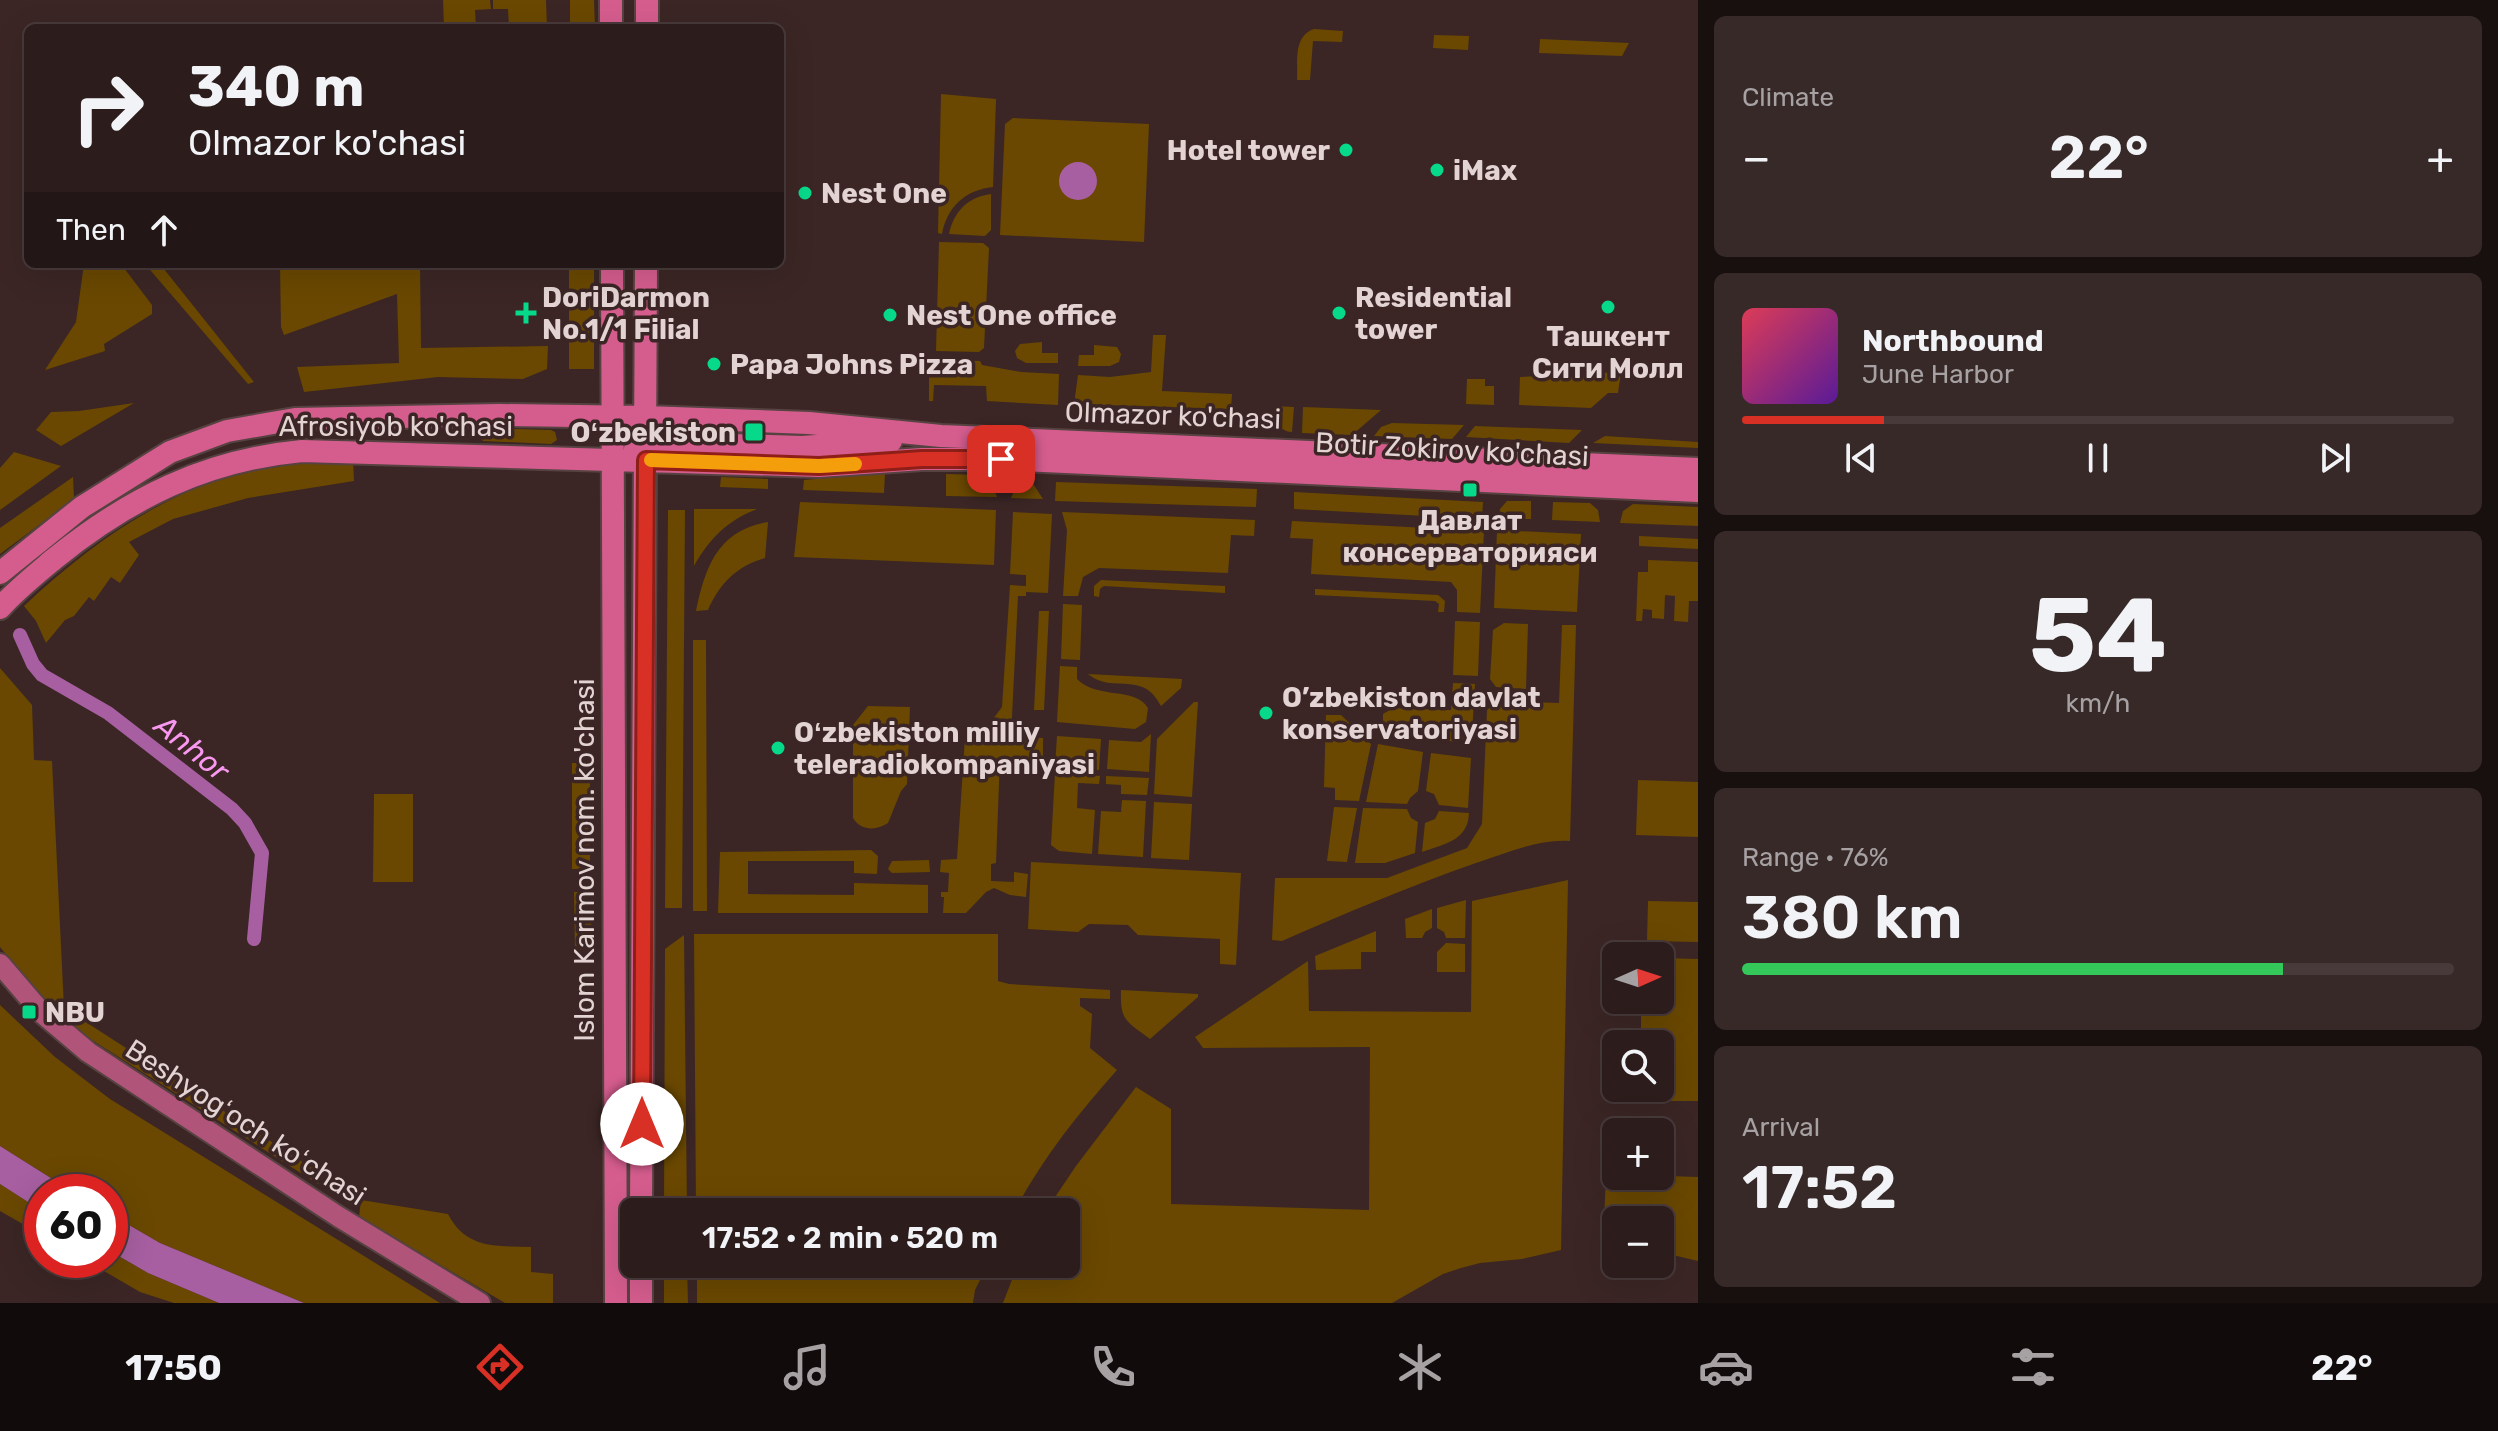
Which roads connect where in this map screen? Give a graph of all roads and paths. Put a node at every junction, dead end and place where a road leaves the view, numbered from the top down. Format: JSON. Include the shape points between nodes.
{"nodes":[{"id":1,"x":611,"y":0,"type":"edge"},
{"id":2,"x":647,"y":0,"type":"edge"},
{"id":3,"x":611,"y":24,"type":"edge"},
{"id":4,"x":647,"y":24,"type":"edge"},
{"id":5,"x":612,"y":268,"type":"edge"},
{"id":6,"x":646,"y":268,"type":"edge"},
{"id":7,"x":612,"y":416,"type":"junction"},
{"id":8,"x":646,"y":417,"type":"junction"},
{"id":9,"x":941,"y":436,"type":"junction"},
{"id":10,"x":646,"y":452,"type":"junction"},
{"id":11,"x":612,"y":459,"type":"junction"},
{"id":12,"x":1698,"y":469,"type":"edge"},
{"id":13,"x":1698,"y":491,"type":"edge"},
{"id":14,"x":0,"y":573,"type":"edge"},
{"id":15,"x":0,"y":608,"type":"edge"},
{"id":16,"x":614,"y":810,"type":"junction"},
{"id":17,"x":644,"y":811,"type":"junction"},
{"id":18,"x":0,"y":964,"type":"edge"},
{"id":19,"x":0,"y":981,"type":"edge"},
{"id":20,"x":615,"y":1065,"type":"junction"},
{"id":21,"x":642,"y":1065,"type":"junction"},
{"id":22,"x":641,"y":1198,"type":"edge"},
{"id":23,"x":641,"y":1278,"type":"edge"},
{"id":24,"x":467,"y":1303,"type":"edge"},
{"id":25,"x":480,"y":1303,"type":"edge"},
{"id":26,"x":616,"y":1303,"type":"edge"},
{"id":27,"x":641,"y":1303,"type":"edge"}],
"edges":[{"from":1,"to":3,"type":"main road"},
{"from":2,"to":4,"type":"main road"},
{"from":5,"to":7,"type":"main road","name":"Islom Karimov nom. ko'chasi"},
{"from":6,"to":8,"type":"main road"},
{"from":7,"to":8,"type":"main road","name":"Afrosiyob ko'chasi"},
{"from":7,"to":11,"type":"main road","name":"Islom Karimov nom. ko'chasi"},
{"from":7,"to":14,"type":"main road","name":"Afrosiyob ko'chasi","via":[[295,419],[227,431],[140,469],[65,519]]},
{"from":8,"to":9,"type":"main road","name":"Olmazor ko'chasi","via":[[809,423]]},
{"from":8,"to":10,"type":"main road","name":"Islom Karimov nom. ko'chasi"},
{"from":9,"to":10,"type":"main road","via":[[822,447],[664,443]]},
{"from":9,"to":12,"type":"main road","name":"Olmazor ko'chasi"},
{"from":10,"to":11,"type":"main road","name":"Afrosiyob ko'chasi"},
{"from":10,"to":13,"type":"main road","name":"Botir Zokirov ko'chasi","via":[[819,466],[1001,459]]},
{"from":10,"to":17,"type":"main road","name":"Islom Karimov nom. ko'chasi"},
{"from":11,"to":15,"type":"main road","name":"Afrosiyob ko'chasi","via":[[302,451],[238,461],[178,480],[129,507],[75,542]]},
{"from":11,"to":16,"type":"main road","name":"Islom Karimov nom. ko'chasi"},
{"from":16,"to":17,"type":"main road"},
{"from":16,"to":20,"type":"main road","name":"Islom Karimov nom. ko'chasi"},
{"from":17,"to":21,"type":"main road","name":"Islom Karimov nom. ko'chasi"},
{"from":18,"to":25,"type":"street","name":"Beshyogʻoch koʻchasi","via":[[42,1013],[88,1052]]},
{"from":19,"to":24,"type":"street","name":"Beshyogʻoch koʻchasi","via":[[52,1035],[83,1058]]},
{"from":20,"to":21,"type":"main road"},
{"from":20,"to":26,"type":"main road","name":"Islom Karimov nom. ko'chasi"},
{"from":21,"to":22,"type":"main road","name":"Islom Karimov nom. ko'chasi"},
{"from":23,"to":27,"type":"main road"}]}
